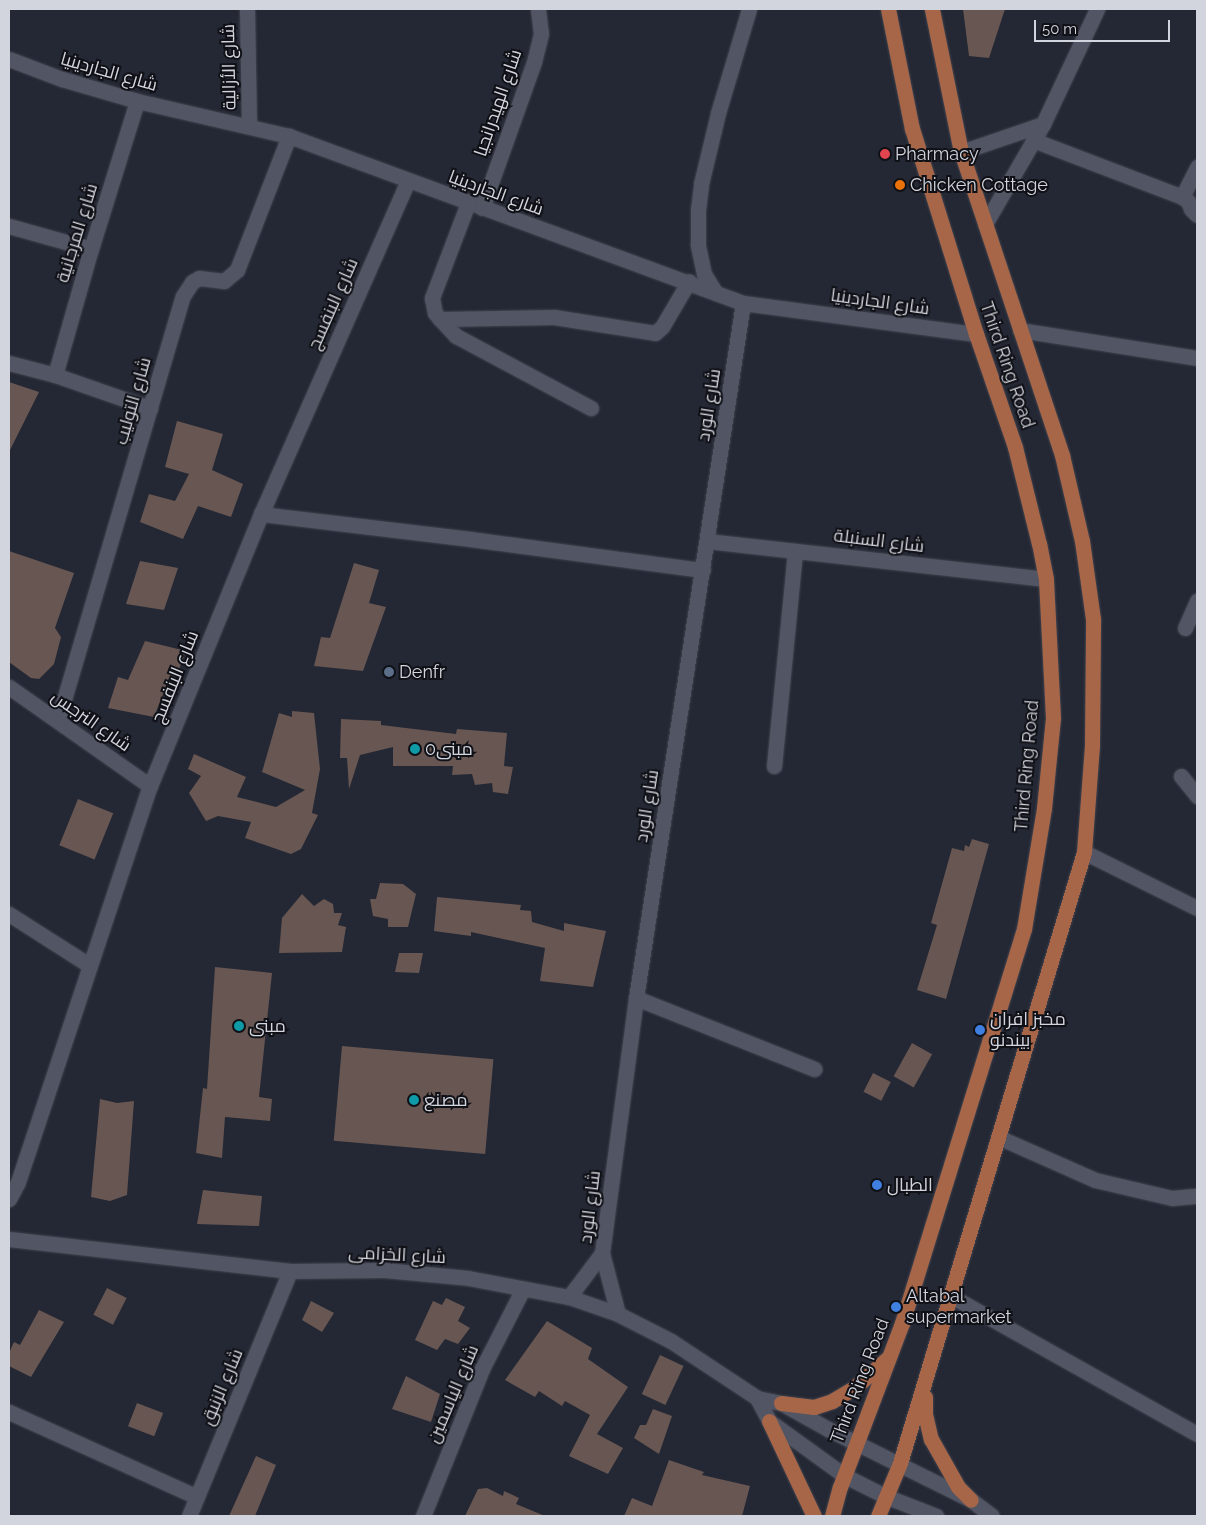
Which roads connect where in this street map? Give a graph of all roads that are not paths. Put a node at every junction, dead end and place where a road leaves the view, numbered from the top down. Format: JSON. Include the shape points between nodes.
{"nodes":[{"id":1,"x":247,"y":9,"type":"edge"},
{"id":2,"x":538,"y":9,"type":"edge"},
{"id":3,"x":878,"y":9,"type":"edge"},
{"id":4,"x":932,"y":9,"type":"edge"},
{"id":5,"x":1097,"y":9,"type":"edge"},
{"id":6,"x":751,"y":12,"type":"edge"},
{"id":7,"x":889,"y":16,"type":"edge"},
{"id":8,"x":9,"y":59,"type":"edge"},
{"id":9,"x":137,"y":101,"type":"junction"},
{"id":10,"x":1043,"y":124,"type":"junction"},
{"id":11,"x":249,"y":125,"type":"junction"},
{"id":12,"x":289,"y":136,"type":"junction"},
{"id":13,"x":1034,"y":140,"type":"junction"},
{"id":14,"x":961,"y":152,"type":"junction"},
{"id":15,"x":1197,"y":167,"type":"edge"},
{"id":16,"x":408,"y":181,"type":"junction"},
{"id":17,"x":1182,"y":197,"type":"junction"},
{"id":18,"x":475,"y":205,"type":"junction"},
{"id":19,"x":1197,"y":215,"type":"edge"},
{"id":20,"x":985,"y":224,"type":"junction"},
{"id":21,"x":9,"y":226,"type":"edge"},
{"id":22,"x":91,"y":249,"type":"junction"},
{"id":23,"x":689,"y":281,"type":"junction"},
{"id":24,"x":714,"y":290,"type":"junction"},
{"id":25,"x":743,"y":303,"type":"junction"},
{"id":26,"x":440,"y":319,"type":"junction"},
{"id":27,"x":1020,"y":330,"type":"junction"},
{"id":28,"x":976,"y":334,"type":"junction"},
{"id":29,"x":1197,"y":358,"type":"edge"},
{"id":30,"x":9,"y":363,"type":"edge"},
{"id":31,"x":55,"y":376,"type":"junction"},
{"id":32,"x":150,"y":408,"type":"junction"},
{"id":33,"x":591,"y":408,"type":"dead end"},
{"id":34,"x":261,"y":514,"type":"junction"},
{"id":35,"x":707,"y":541,"type":"junction"},
{"id":36,"x":795,"y":551,"type":"junction"},
{"id":37,"x":703,"y":570,"type":"junction"},
{"id":38,"x":1046,"y":579,"type":"junction"},
{"id":39,"x":1197,"y":601,"type":"edge"},
{"id":40,"x":1185,"y":628,"type":"dead end"},
{"id":41,"x":9,"y":687,"type":"edge"},
{"id":42,"x":58,"y":720,"type":"junction"},
{"id":43,"x":774,"y":766,"type":"dead end"},
{"id":44,"x":1181,"y":776,"type":"dead end"},
{"id":45,"x":150,"y":786,"type":"junction"},
{"id":46,"x":1197,"y":796,"type":"edge"},
{"id":47,"x":1084,"y":852,"type":"junction"},
{"id":48,"x":1197,"y":908,"type":"edge"},
{"id":49,"x":9,"y":914,"type":"edge"},
{"id":50,"x":89,"y":965,"type":"junction"},
{"id":51,"x":636,"y":998,"type":"junction"},
{"id":52,"x":814,"y":1069,"type":"dead end"},
{"id":53,"x":998,"y":1137,"type":"junction"},
{"id":54,"x":1197,"y":1196,"type":"edge"},
{"id":55,"x":9,"y":1199,"type":"edge"},
{"id":56,"x":9,"y":1239,"type":"edge"},
{"id":57,"x":602,"y":1253,"type":"junction"},
{"id":58,"x":290,"y":1272,"type":"junction"},
{"id":59,"x":523,"y":1289,"type":"junction"},
{"id":60,"x":951,"y":1296,"type":"junction"},
{"id":61,"x":569,"y":1297,"type":"junction"},
{"id":62,"x":618,"y":1314,"type":"junction"},
{"id":63,"x":889,"y":1357,"type":"junction"},
{"id":64,"x":926,"y":1377,"type":"junction"},
{"id":65,"x":757,"y":1398,"type":"junction"},
{"id":66,"x":781,"y":1403,"type":"junction"},
{"id":67,"x":9,"y":1412,"type":"edge"},
{"id":68,"x":770,"y":1421,"type":"junction"},
{"id":69,"x":1197,"y":1434,"type":"edge"},
{"id":70,"x":858,"y":1443,"type":"junction"},
{"id":71,"x":900,"y":1464,"type":"junction"},
{"id":72,"x":844,"y":1476,"type":"junction"},
{"id":73,"x":885,"y":1496,"type":"junction"},
{"id":74,"x":197,"y":1497,"type":"junction"},
{"id":75,"x":971,"y":1500,"type":"junction"},
{"id":76,"x":188,"y":1516,"type":"edge"},
{"id":77,"x":423,"y":1516,"type":"edge"},
{"id":78,"x":814,"y":1516,"type":"edge"},
{"id":79,"x":832,"y":1516,"type":"edge"},
{"id":80,"x":878,"y":1516,"type":"edge"},
{"id":81,"x":936,"y":1516,"type":"edge"},
{"id":82,"x":992,"y":1516,"type":"edge"}],
"edges":[{"from":1,"to":11,"type":"street","name":"شارع الأزالية"},
{"from":2,"to":18,"type":"street","name":"شارع الهيدرانجيا","via":[[541,34],[534,62]]},
{"from":3,"to":7,"type":"street"},
{"from":4,"to":14,"type":"main road","name":"Third Ring Road"},
{"from":5,"to":10,"type":"street"},
{"from":6,"to":24,"type":"street","via":[[718,113],[701,184],[698,245],[704,274]]},
{"from":7,"to":28,"type":"main road","name":"Third Ring Road","via":[[912,128]]},
{"from":8,"to":9,"type":"street","name":"شارع الجاردينيا"},
{"from":9,"to":11,"type":"street","name":"شارع الجاردينيا"},
{"from":9,"to":22,"type":"street","name":"شارع المرجانية"},
{"from":10,"to":13,"type":"street"},
{"from":10,"to":14,"type":"street"},
{"from":11,"to":12,"type":"street","name":"شارع الجاردينيا"},
{"from":12,"to":16,"type":"street","name":"شارع الجاردينيا"},
{"from":12,"to":32,"type":"street","name":"شارع التوليب","via":[[237,270],[224,281],[199,278],[187,288]]},
{"from":13,"to":17,"type":"street"},
{"from":13,"to":20,"type":"street"},
{"from":14,"to":20,"type":"main road","name":"Third Ring Road"},
{"from":15,"to":17,"type":"street"},
{"from":16,"to":18,"type":"street","name":"شارع الجاردينيا"},
{"from":16,"to":34,"type":"street","name":"شارع البنفسج"},
{"from":17,"to":19,"type":"street"},
{"from":18,"to":23,"type":"street","name":"شارع الجاردينيا"},
{"from":18,"to":26,"type":"street","name":"شارع الهيدرانجيا","via":[[432,298],[435,313]]},
{"from":20,"to":27,"type":"main road","name":"Third Ring Road"},
{"from":21,"to":22,"type":"street"},
{"from":22,"to":31,"type":"street","name":"شارع المرجانية"},
{"from":23,"to":24,"type":"street","name":"شارع الجاردينيا"},
{"from":23,"to":26,"type":"street","via":[[662,327],[655,333],[554,317]]},
{"from":24,"to":25,"type":"street","name":"شارع الجاردينيا"},
{"from":25,"to":28,"type":"street","name":"شارع الجاردينيا"},
{"from":25,"to":35,"type":"street","name":"شارع الورد"},
{"from":26,"to":33,"type":"street","via":[[456,336]]},
{"from":27,"to":29,"type":"street"},
{"from":27,"to":47,"type":"main road","name":"Third Ring Road","via":[[1062,455],[1082,541],[1093,619],[1092,745]]},
{"from":28,"to":38,"type":"main road","name":"Third Ring Road","via":[[1015,447]]},
{"from":30,"to":31,"type":"street"},
{"from":31,"to":32,"type":"street"},
{"from":32,"to":42,"type":"street","name":"شارع التوليب"},
{"from":34,"to":37,"type":"street"},
{"from":34,"to":45,"type":"street","name":"شارع البنفسج"},
{"from":35,"to":36,"type":"street","name":"شارع السنبلة"},
{"from":35,"to":37,"type":"street","name":"شارع الورد"},
{"from":36,"to":38,"type":"street","name":"شارع السنبلة"},
{"from":36,"to":43,"type":"street"},
{"from":37,"to":51,"type":"street","name":"شارع الورد"},
{"from":38,"to":63,"type":"main road","name":"Third Ring Road","via":[[1053,718],[1044,808],[1024,930]]},
{"from":39,"to":40,"type":"street"},
{"from":41,"to":42,"type":"street","name":"شارع النرجس"},
{"from":42,"to":45,"type":"street","name":"شارع النرجس"},
{"from":44,"to":46,"type":"street"},
{"from":45,"to":50,"type":"street","name":"شارع البنفسج"},
{"from":47,"to":48,"type":"street"},
{"from":47,"to":53,"type":"main road","name":"Third Ring Road"},
{"from":49,"to":50,"type":"street"},
{"from":50,"to":55,"type":"street","name":"شارع البنفسج","via":[[18,1182]]},
{"from":51,"to":52,"type":"street"},
{"from":51,"to":57,"type":"street","name":"شارع الورد"},
{"from":53,"to":54,"type":"street","via":[[1095,1180],[1172,1198]]},
{"from":53,"to":60,"type":"main road","name":"Third Ring Road"},
{"from":56,"to":58,"type":"street","name":"شارع الخزامى"},
{"from":57,"to":61,"type":"street"},
{"from":57,"to":62,"type":"street","name":"شارع الورد"},
{"from":58,"to":59,"type":"street","name":"شارع الخزامى","via":[[384,1270],[468,1278]]},
{"from":58,"to":74,"type":"street","name":"شارع الزنبق"},
{"from":59,"to":61,"type":"street","name":"شارع الخزامى"},
{"from":59,"to":77,"type":"street","name":"شارع الياسمين","via":[[482,1369]]},
{"from":60,"to":64,"type":"main road","name":"Third Ring Road"},
{"from":60,"to":69,"type":"street"},
{"from":61,"to":62,"type":"street","name":"شارع الخزامى"},
{"from":62,"to":65,"type":"street","name":"شارع الخزامى","via":[[696,1356]]},
{"from":63,"to":66,"type":"main road","via":[[854,1388],[832,1401],[814,1407]]},
{"from":63,"to":70,"type":"main road","name":"Third Ring Road"},
{"from":64,"to":71,"type":"main road","name":"Third Ring Road"},
{"from":64,"to":75,"type":"main road","via":[[925,1414],[931,1439],[958,1487]]},
{"from":65,"to":66,"type":"street"},
{"from":65,"to":68,"type":"street"},
{"from":66,"to":70,"type":"street"},
{"from":67,"to":74,"type":"street"},
{"from":68,"to":72,"type":"street"},
{"from":68,"to":78,"type":"main road"},
{"from":70,"to":71,"type":"street"},
{"from":70,"to":72,"type":"main road","name":"Third Ring Road"},
{"from":71,"to":73,"type":"main road","name":"Third Ring Road"},
{"from":71,"to":75,"type":"street"},
{"from":72,"to":73,"type":"street"},
{"from":72,"to":79,"type":"main road","name":"Third Ring Road"},
{"from":73,"to":80,"type":"main road","name":"Third Ring Road"},
{"from":73,"to":81,"type":"street"},
{"from":74,"to":76,"type":"street","name":"شارع الزنبق"},
{"from":75,"to":82,"type":"street"}]}
